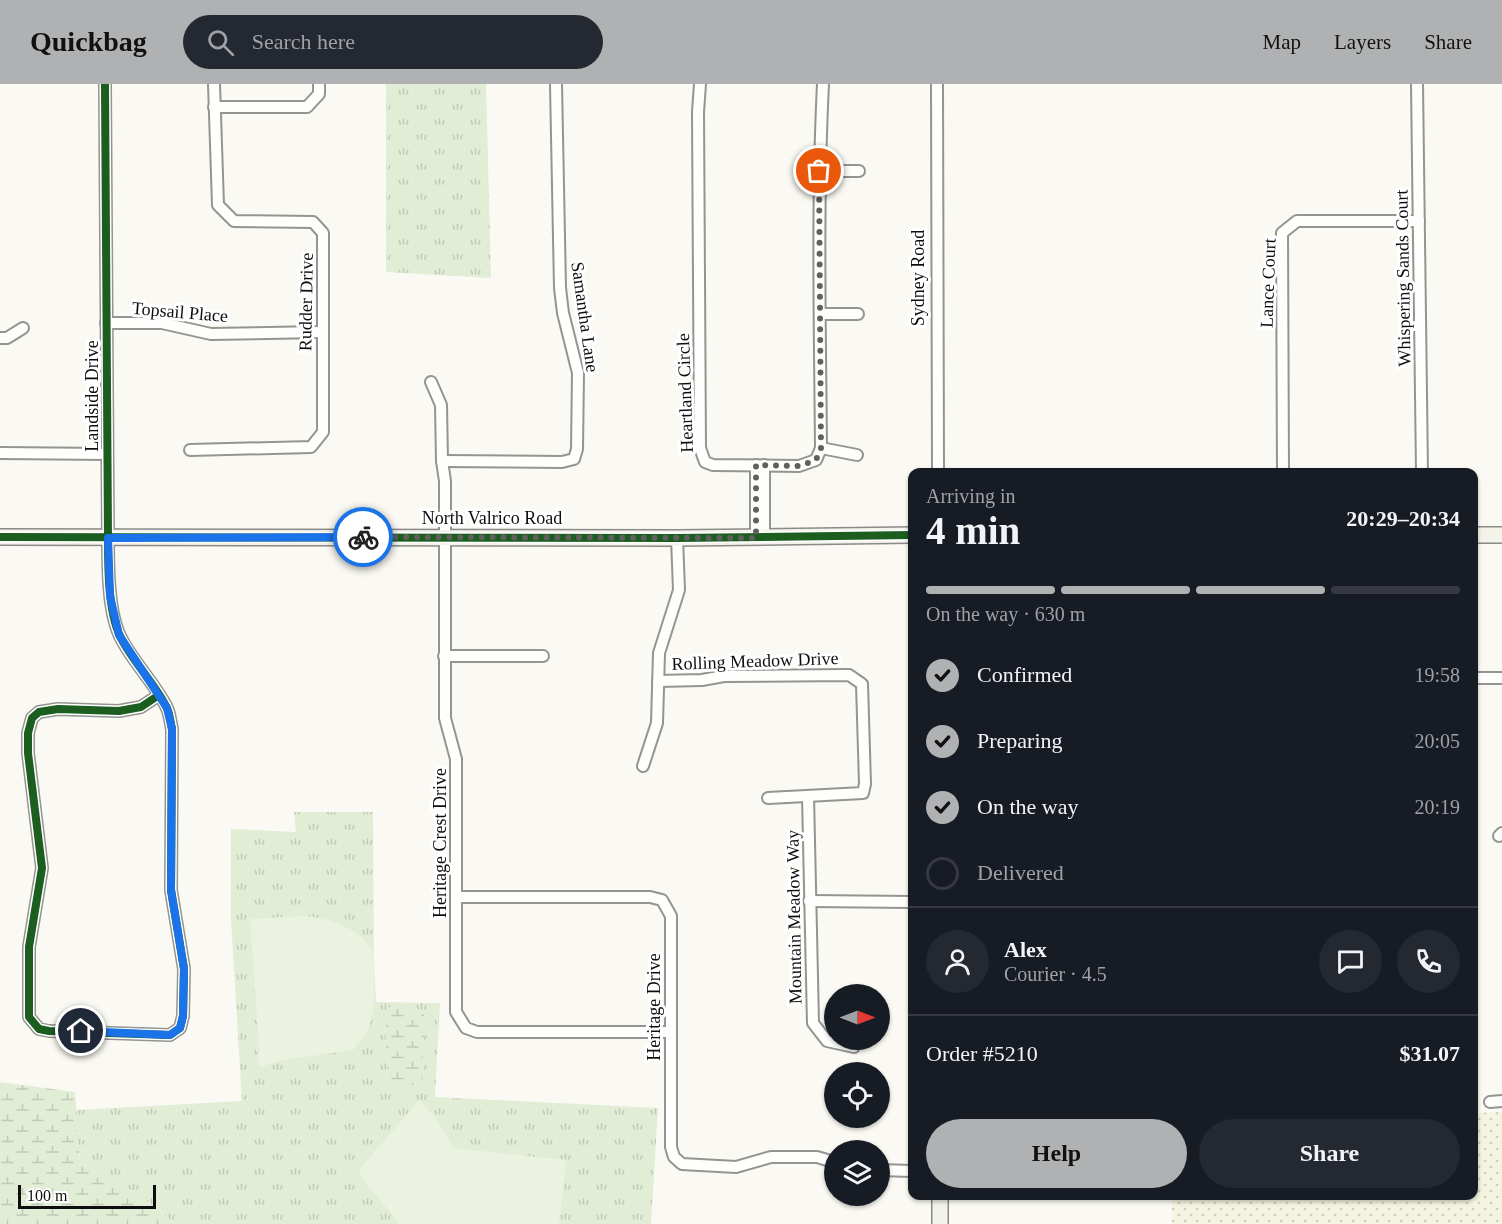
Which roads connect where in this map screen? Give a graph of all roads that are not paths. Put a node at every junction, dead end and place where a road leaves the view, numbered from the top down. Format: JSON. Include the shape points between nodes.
{"nodes":[{"id":1,"x":105,"y":84,"type":"edge"},
{"id":2,"x":214,"y":84,"type":"edge"},
{"id":3,"x":319,"y":84,"type":"edge"},
{"id":4,"x":556,"y":84,"type":"edge"},
{"id":5,"x":700,"y":84,"type":"edge"},
{"id":6,"x":823,"y":84,"type":"edge"},
{"id":7,"x":937,"y":84,"type":"edge"},
{"id":8,"x":1417,"y":84,"type":"edge"},
{"id":9,"x":214,"y":107,"type":"junction"},
{"id":10,"x":819,"y":171,"type":"junction"},
{"id":11,"x":859,"y":171,"type":"dead end"},
{"id":12,"x":1419,"y":221,"type":"junction"},
{"id":13,"x":820,"y":314,"type":"junction"},
{"id":14,"x":858,"y":314,"type":"dead end"},
{"id":15,"x":106,"y":323,"type":"junction"},
{"id":16,"x":23,"y":328,"type":"dead end"},
{"id":17,"x":322,"y":332,"type":"junction"},
{"id":18,"x":0,"y":338,"type":"edge"},
{"id":19,"x":430,"y":382,"type":"dead end"},
{"id":20,"x":821,"y":448,"type":"junction"},
{"id":21,"x":190,"y":450,"type":"dead end"},
{"id":22,"x":0,"y":453,"type":"edge"},
{"id":23,"x":107,"y":454,"type":"junction"},
{"id":24,"x":857,"y":455,"type":"dead end"},
{"id":25,"x":442,"y":461,"type":"junction"},
{"id":26,"x":760,"y":465,"type":"junction"},
{"id":27,"x":938,"y":468,"type":"edge"},
{"id":28,"x":1283,"y":468,"type":"edge"},
{"id":29,"x":1422,"y":468,"type":"edge"},
{"id":30,"x":908,"y":535,"type":"edge"},
{"id":31,"x":1478,"y":535,"type":"edge"},
{"id":32,"x":1502,"y":535,"type":"edge"},
{"id":33,"x":0,"y":537,"type":"edge"},
{"id":34,"x":446,"y":537,"type":"junction"},
{"id":35,"x":108,"y":538,"type":"junction"},
{"id":36,"x":677,"y":538,"type":"junction"},
{"id":37,"x":760,"y":538,"type":"junction"},
{"id":38,"x":444,"y":656,"type":"junction"},
{"id":39,"x":543,"y":656,"type":"dead end"},
{"id":40,"x":1478,"y":678,"type":"edge"},
{"id":41,"x":1502,"y":678,"type":"edge"},
{"id":42,"x":658,"y":681,"type":"junction"},
{"id":43,"x":159,"y":695,"type":"junction"},
{"id":44,"x":643,"y":766,"type":"dead end"},
{"id":45,"x":808,"y":796,"type":"junction"},
{"id":46,"x":768,"y":798,"type":"dead end"},
{"id":47,"x":456,"y":897,"type":"junction"},
{"id":48,"x":809,"y":901,"type":"junction"},
{"id":49,"x":908,"y":902,"type":"edge"},
{"id":50,"x":671,"y":1032,"type":"junction"},
{"id":51,"x":824,"y":1037,"type":"edge"},
{"id":52,"x":1502,"y":1101,"type":"edge"},
{"id":53,"x":1490,"y":1102,"type":"dead end"},
{"id":54,"x":824,"y":1159,"type":"edge"},
{"id":55,"x":890,"y":1170,"type":"edge"},
{"id":56,"x":908,"y":1171,"type":"edge"},
{"id":57,"x":940,"y":1200,"type":"edge"},
{"id":58,"x":940,"y":1224,"type":"edge"}],
"edges":[{"from":1,"to":15,"type":"street","name":"Landside Drive"},
{"from":2,"to":9,"type":"street","name":"Rudder Drive"},
{"from":3,"to":9,"type":"street","via":[[319,94],[307,107]]},
{"from":4,"to":25,"type":"street","name":"Samantha Lane","via":[[560,288],[578,373],[574,459]]},
{"from":5,"to":26,"type":"street","name":"Heartland Circle","via":[[700,448],[705,462],[713,465]]},
{"from":6,"to":10,"type":"street"},
{"from":7,"to":27,"type":"street","name":"Sydney Road"},
{"from":8,"to":12,"type":"street","name":"Whispering Sands Court"},
{"from":9,"to":17,"type":"street","name":"Rudder Drive","via":[[218,205],[234,221],[313,222],[323,233]]},
{"from":10,"to":11,"type":"street"},
{"from":10,"to":13,"type":"street"},
{"from":12,"to":28,"type":"street","name":"Lance Court","via":[[1297,221],[1282,233]]},
{"from":12,"to":29,"type":"street","name":"Whispering Sands Court"},
{"from":13,"to":14,"type":"street"},
{"from":13,"to":20,"type":"street"},
{"from":15,"to":17,"type":"street","name":"Topsail Place","via":[[162,323],[212,334]]},
{"from":15,"to":23,"type":"street","name":"Landside Drive"},
{"from":16,"to":18,"type":"street"},
{"from":17,"to":21,"type":"street","name":"Rudder Drive","via":[[323,432],[311,447]]},
{"from":19,"to":25,"type":"street","name":"Heritage Crest Drive","via":[[441,405]]},
{"from":20,"to":24,"type":"street"},
{"from":20,"to":26,"type":"street","name":"Heartland Circle","via":[[816,460],[799,466]]},
{"from":22,"to":23,"type":"street"},
{"from":23,"to":35,"type":"street","name":"Landside Drive"},
{"from":25,"to":34,"type":"street","name":"Heritage Crest Drive"},
{"from":26,"to":37,"type":"street"},
{"from":30,"to":37,"type":"street","name":"North Valrico Road"},
{"from":31,"to":32,"type":"street"},
{"from":33,"to":35,"type":"street","name":"North Valrico Road"},
{"from":34,"to":35,"type":"street","name":"North Valrico Road"},
{"from":34,"to":36,"type":"street","name":"North Valrico Road"},
{"from":34,"to":38,"type":"street","name":"Heritage Crest Drive"},
{"from":35,"to":43,"type":"street","name":"Landside Drive","via":[[110,596],[119,635]]},
{"from":36,"to":37,"type":"street","name":"North Valrico Road"},
{"from":36,"to":42,"type":"street","via":[[679,590],[659,653]]},
{"from":38,"to":39,"type":"street"},
{"from":38,"to":47,"type":"street","name":"Heritage Crest Drive","via":[[445,718],[456,759]]},
{"from":40,"to":41,"type":"street"},
{"from":42,"to":44,"type":"street","via":[[657,723]]},
{"from":42,"to":45,"type":"street","name":"Rolling Meadow Drive","via":[[849,675],[862,684],[862,793]]},
{"from":43,"to":43,"type":"street","name":"Landside Drive","via":[[172,729],[171,890],[184,969],[180,1028],[170,1035],[39,1029],[29,1017],[29,947],[42,868],[28,753],[32,718],[39,712],[58,709],[119,711],[141,707]]},
{"from":45,"to":46,"type":"street","name":"Rolling Meadow Drive"},
{"from":45,"to":48,"type":"street","name":"Mountain Meadow Way"},
{"from":47,"to":50,"type":"street","name":"Heritage Crest Drive","via":[[456,1012],[466,1028],[477,1032]]},
{"from":47,"to":50,"type":"street","name":"Heritage Drive","via":[[662,900],[671,916]]},
{"from":48,"to":49,"type":"street"},
{"from":48,"to":51,"type":"street","name":"Mountain Meadow Way","via":[[813,1023]]},
{"from":50,"to":54,"type":"street","name":"Heritage Drive","via":[[671,1147],[682,1164],[736,1167],[771,1157]]},
{"from":52,"to":53,"type":"street"},
{"from":55,"to":56,"type":"street"},
{"from":57,"to":58,"type":"street"}]}
